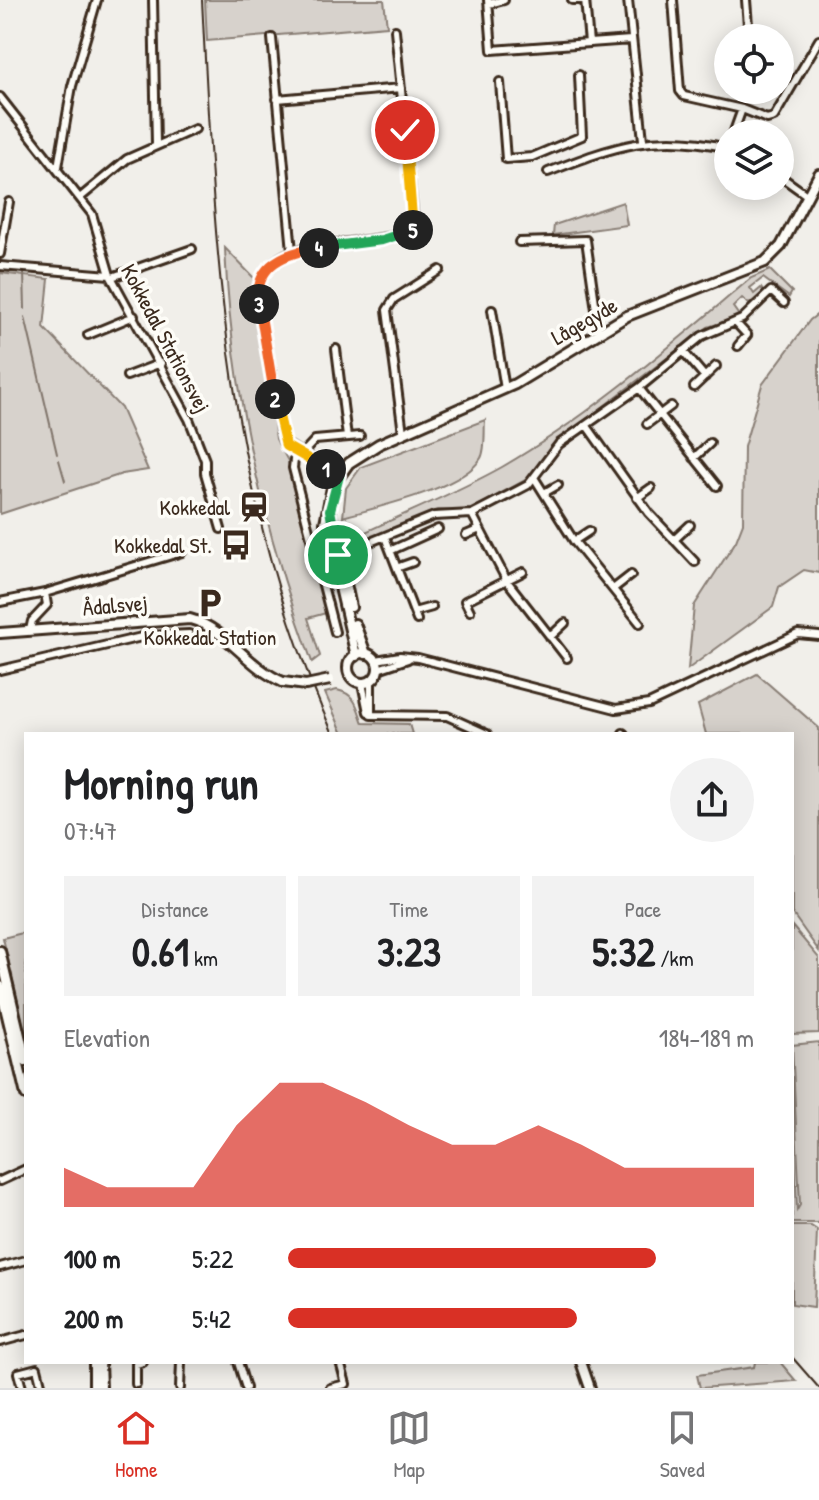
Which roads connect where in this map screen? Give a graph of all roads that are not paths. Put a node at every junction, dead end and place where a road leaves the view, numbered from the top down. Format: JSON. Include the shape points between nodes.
{"nodes":[{"id":1,"x":97,"y":0,"type":"edge"},
{"id":2,"x":153,"y":0,"type":"edge"},
{"id":3,"x":504,"y":0,"type":"edge"},
{"id":4,"x":572,"y":0,"type":"edge"},
{"id":5,"x":584,"y":0,"type":"edge"},
{"id":6,"x":628,"y":0,"type":"edge"},
{"id":7,"x":673,"y":0,"type":"edge"},
{"id":8,"x":746,"y":0,"type":"edge"},
{"id":9,"x":488,"y":2,"type":"edge"},
{"id":10,"x":748,"y":24,"type":"edge"},
{"id":11,"x":395,"y":30,"type":"dead end"},
{"id":12,"x":272,"y":38,"type":"dead end"},
{"id":13,"x":631,"y":40,"type":"junction"},
{"id":14,"x":819,"y":40,"type":"edge"},
{"id":15,"x":589,"y":43,"type":"junction"},
{"id":16,"x":579,"y":75,"type":"dead end"},
{"id":17,"x":500,"y":82,"type":"dead end"},
{"id":18,"x":794,"y":82,"type":"edge"},
{"id":19,"x":401,"y":88,"type":"junction"},
{"id":20,"x":0,"y":97,"type":"edge"},
{"id":21,"x":277,"y":99,"type":"junction"},
{"id":22,"x":782,"y":104,"type":"edge"},
{"id":23,"x":742,"y":109,"type":"junction"},
{"id":24,"x":738,"y":120,"type":"edge"},
{"id":25,"x":195,"y":129,"type":"dead end"},
{"id":26,"x":643,"y":140,"type":"junction"},
{"id":27,"x":156,"y":144,"type":"junction"},
{"id":28,"x":714,"y":145,"type":"edge"},
{"id":29,"x":553,"y":148,"type":"junction"},
{"id":30,"x":58,"y":167,"type":"junction"},
{"id":31,"x":560,"y":167,"type":"junction"},
{"id":32,"x":548,"y":172,"type":"dead end"},
{"id":33,"x":819,"y":174,"type":"edge"},
{"id":34,"x":794,"y":186,"type":"edge"},
{"id":35,"x":808,"y":196,"type":"junction"},
{"id":36,"x":81,"y":197,"type":"junction"},
{"id":37,"x":9,"y":202,"type":"dead end"},
{"id":38,"x":425,"y":224,"type":"dead end"},
{"id":39,"x":415,"y":230,"type":"junction"},
{"id":40,"x":519,"y":242,"type":"dead end"},
{"id":41,"x":192,"y":249,"type":"dead end"},
{"id":42,"x":292,"y":251,"type":"junction"},
{"id":43,"x":0,"y":254,"type":"edge"},
{"id":44,"x":0,"y":266,"type":"edge"},
{"id":45,"x":440,"y":270,"type":"dead end"},
{"id":46,"x":111,"y":276,"type":"junction"},
{"id":47,"x":784,"y":303,"type":"dead end"},
{"id":48,"x":741,"y":306,"type":"dead end"},
{"id":49,"x":492,"y":310,"type":"dead end"},
{"id":50,"x":748,"y":313,"type":"junction"},
{"id":51,"x":134,"y":316,"type":"junction"},
{"id":52,"x":736,"y":323,"type":"junction"},
{"id":53,"x":599,"y":331,"type":"junction"},
{"id":54,"x":88,"y":335,"type":"dead end"},
{"id":55,"x":738,"y":346,"type":"dead end"},
{"id":56,"x":336,"y":349,"type":"dead end"},
{"id":57,"x":683,"y":351,"type":"junction"},
{"id":58,"x":161,"y":363,"type":"junction"},
{"id":59,"x":716,"y":366,"type":"dead end"},
{"id":60,"x":127,"y":376,"type":"dead end"},
{"id":61,"x":705,"y":377,"type":"junction"},
{"id":62,"x":694,"y":387,"type":"dead end"},
{"id":63,"x":639,"y":388,"type":"junction"},
{"id":64,"x":505,"y":389,"type":"junction"},
{"id":65,"x":671,"y":406,"type":"dead end"},
{"id":66,"x":659,"y":415,"type":"junction"},
{"id":67,"x":647,"y":424,"type":"dead end"},
{"id":68,"x":587,"y":426,"type":"junction"},
{"id":69,"x":403,"y":433,"type":"junction"},
{"id":70,"x":360,"y":436,"type":"dead end"},
{"id":71,"x":347,"y":437,"type":"junction"},
{"id":72,"x":710,"y":443,"type":"dead end"},
{"id":73,"x":298,"y":454,"type":"junction"},
{"id":74,"x":694,"y":458,"type":"junction"},
{"id":75,"x":535,"y":479,"type":"junction"},
{"id":76,"x":337,"y":480,"type":"junction"},
{"id":77,"x":558,"y":485,"type":"dead end"},
{"id":78,"x":717,"y":486,"type":"dead end"},
{"id":79,"x":651,"y":488,"type":"dead end"},
{"id":80,"x":544,"y":493,"type":"junction"},
{"id":81,"x":637,"y":498,"type":"junction"},
{"id":82,"x":472,"y":514,"type":"junction"},
{"id":83,"x":690,"y":525,"type":"dead end"},
{"id":84,"x":221,"y":529,"type":"dead end"},
{"id":85,"x":438,"y":529,"type":"dead end"},
{"id":86,"x":480,"y":529,"type":"junction"},
{"id":87,"x":589,"y":531,"type":"dead end"},
{"id":88,"x":466,"y":535,"type":"dead end"},
{"id":89,"x":385,"y":537,"type":"junction"},
{"id":90,"x":674,"y":540,"type":"junction"},
{"id":91,"x":574,"y":541,"type":"junction"},
{"id":92,"x":392,"y":550,"type":"junction"},
{"id":93,"x":182,"y":552,"type":"dead end"},
{"id":94,"x":335,"y":556,"type":"junction"},
{"id":95,"x":413,"y":562,"type":"dead end"},
{"id":96,"x":695,"y":562,"type":"dead end"},
{"id":97,"x":399,"y":567,"type":"junction"},
{"id":98,"x":523,"y":572,"type":"dead end"},
{"id":99,"x":631,"y":575,"type":"dead end"},
{"id":100,"x":507,"y":581,"type":"junction"},
{"id":101,"x":613,"y":589,"type":"junction"},
{"id":102,"x":45,"y":593,"type":"junction"},
{"id":103,"x":0,"y":602,"type":"edge"},
{"id":104,"x":432,"y":607,"type":"dead end"},
{"id":105,"x":470,"y":611,"type":"dead end"},
{"id":106,"x":565,"y":623,"type":"dead end"},
{"id":107,"x":640,"y":623,"type":"dead end"},
{"id":108,"x":30,"y":630,"type":"junction"},
{"id":109,"x":335,"y":632,"type":"dead end"},
{"id":110,"x":0,"y":633,"type":"edge"},
{"id":111,"x":189,"y":634,"type":"dead end"},
{"id":112,"x":819,"y":636,"type":"edge"},
{"id":113,"x":550,"y":637,"type":"junction"},
{"id":114,"x":361,"y":655,"type":"junction"},
{"id":115,"x":567,"y":658,"type":"dead end"},
{"id":116,"x":377,"y":664,"type":"junction"},
{"id":117,"x":0,"y":670,"type":"edge"},
{"id":118,"x":350,"y":674,"type":"junction"},
{"id":119,"x":366,"y":682,"type":"junction"},
{"id":120,"x":483,"y":732,"type":"edge"},
{"id":121,"x":0,"y":951,"type":"edge"},
{"id":122,"x":0,"y":986,"type":"edge"},
{"id":123,"x":24,"y":1053,"type":"edge"},
{"id":124,"x":24,"y":1086,"type":"edge"},
{"id":125,"x":24,"y":1170,"type":"edge"},
{"id":126,"x":0,"y":1181,"type":"edge"},
{"id":127,"x":24,"y":1261,"type":"edge"},
{"id":128,"x":0,"y":1267,"type":"edge"},
{"id":129,"x":24,"y":1336,"type":"edge"},
{"id":130,"x":0,"y":1342,"type":"edge"},
{"id":131,"x":94,"y":1364,"type":"edge"},
{"id":132,"x":100,"y":1364,"type":"edge"},
{"id":133,"x":136,"y":1364,"type":"edge"},
{"id":134,"x":181,"y":1364,"type":"edge"},
{"id":135,"x":239,"y":1364,"type":"edge"},
{"id":136,"x":341,"y":1364,"type":"edge"},
{"id":137,"x":582,"y":1364,"type":"edge"},
{"id":138,"x":136,"y":1384,"type":"dead end"},
{"id":139,"x":22,"y":1388,"type":"edge"},
{"id":140,"x":42,"y":1388,"type":"edge"},
{"id":141,"x":94,"y":1388,"type":"edge"},
{"id":142,"x":101,"y":1388,"type":"edge"},
{"id":143,"x":180,"y":1388,"type":"edge"},
{"id":144,"x":246,"y":1388,"type":"edge"},
{"id":145,"x":330,"y":1388,"type":"edge"},
{"id":146,"x":590,"y":1388,"type":"edge"}],
"edges":[{"from":1,"to":30,"type":"street","via":[[72,86]]},
{"from":2,"to":27,"type":"street"},
{"from":3,"to":9,"type":"street"},
{"from":4,"to":5,"type":"street"},
{"from":5,"to":15,"type":"street"},
{"from":6,"to":13,"type":"street"},
{"from":7,"to":23,"type":"street","via":[[680,91]]},
{"from":8,"to":10,"type":"street"},
{"from":9,"to":15,"type":"street","via":[[492,50]]},
{"from":11,"to":19,"type":"street"},
{"from":12,"to":21,"type":"street"},
{"from":13,"to":15,"type":"street"},
{"from":13,"to":26,"type":"street"},
{"from":14,"to":18,"type":"street"},
{"from":16,"to":29,"type":"street","via":[[582,136]]},
{"from":17,"to":29,"type":"street","via":[[506,159]]},
{"from":19,"to":21,"type":"street"},
{"from":19,"to":39,"type":"street"},
{"from":20,"to":30,"type":"street","name":"Kokkedal Stationsvej"},
{"from":21,"to":42,"type":"street"},
{"from":22,"to":23,"type":"street","via":[[767,119]]},
{"from":23,"to":24,"type":"street"},
{"from":25,"to":27,"type":"street"},
{"from":26,"to":28,"type":"street"},
{"from":26,"to":31,"type":"street"},
{"from":27,"to":36,"type":"street","via":[[127,159]]},
{"from":29,"to":31,"type":"street"},
{"from":30,"to":36,"type":"street","name":"Kokkedal Stationsvej"},
{"from":31,"to":32,"type":"street"},
{"from":33,"to":35,"type":"street","name":"Lågegyde"},
{"from":34,"to":35,"type":"street"},
{"from":35,"to":53,"type":"street","name":"Lågegyde","via":[[781,246],[765,262],[657,302]]},
{"from":36,"to":46,"type":"street","name":"Kokkedal Stationsvej","via":[[93,215]]},
{"from":37,"to":43,"type":"street"},
{"from":38,"to":39,"type":"street"},
{"from":39,"to":42,"type":"street","via":[[382,240]]},
{"from":40,"to":53,"type":"street","via":[[586,240]]},
{"from":41,"to":46,"type":"street"},
{"from":42,"to":73,"type":"street","via":[[268,267],[257,292],[281,437]]},
{"from":44,"to":46,"type":"street"},
{"from":45,"to":69,"type":"street","via":[[394,299],[387,310]]},
{"from":46,"to":51,"type":"street","name":"Kokkedal Stationsvej"},
{"from":47,"to":50,"type":"street","via":[[771,291]]},
{"from":48,"to":50,"type":"street"},
{"from":49,"to":64,"type":"street"},
{"from":50,"to":52,"type":"street"},
{"from":51,"to":54,"type":"street"},
{"from":51,"to":58,"type":"street","name":"Kokkedal Stationsvej"},
{"from":52,"to":55,"type":"street","via":[[747,335]]},
{"from":52,"to":57,"type":"street","via":[[709,332]]},
{"from":53,"to":64,"type":"street","name":"Lågegyde"},
{"from":56,"to":71,"type":"street"},
{"from":57,"to":61,"type":"street"},
{"from":57,"to":63,"type":"street"},
{"from":58,"to":60,"type":"street"},
{"from":58,"to":84,"type":"street","name":"Kokkedal Stationsvej","via":[[205,460]]},
{"from":59,"to":61,"type":"street"},
{"from":61,"to":62,"type":"street"},
{"from":63,"to":66,"type":"street"},
{"from":63,"to":68,"type":"street"},
{"from":64,"to":69,"type":"street","name":"Lågegyde"},
{"from":65,"to":66,"type":"street"},
{"from":66,"to":67,"type":"street"},
{"from":66,"to":74,"type":"street"},
{"from":68,"to":75,"type":"street","via":[[552,450]]},
{"from":68,"to":81,"type":"street"},
{"from":69,"to":76,"type":"street","name":"Lågegyde","via":[[358,455]]},
{"from":70,"to":71,"type":"street"},
{"from":71,"to":73,"type":"street","via":[[315,440]]},
{"from":72,"to":74,"type":"street"},
{"from":73,"to":76,"type":"street"},
{"from":73,"to":109,"type":"street","via":[[293,468]]},
{"from":74,"to":78,"type":"street"},
{"from":75,"to":80,"type":"street"},
{"from":75,"to":82,"type":"street"},
{"from":76,"to":94,"type":"street","via":[[330,510]]},
{"from":77,"to":80,"type":"street"},
{"from":79,"to":81,"type":"street"},
{"from":80,"to":91,"type":"street"},
{"from":81,"to":90,"type":"street"},
{"from":82,"to":86,"type":"street"},
{"from":82,"to":89,"type":"street","via":[[434,516]]},
{"from":83,"to":90,"type":"street"},
{"from":85,"to":92,"type":"street"},
{"from":86,"to":88,"type":"street"},
{"from":86,"to":100,"type":"street"},
{"from":87,"to":91,"type":"street"},
{"from":89,"to":92,"type":"street"},
{"from":89,"to":94,"type":"street"},
{"from":90,"to":96,"type":"street"},
{"from":91,"to":101,"type":"street"},
{"from":92,"to":97,"type":"street"},
{"from":93,"to":102,"type":"street"},
{"from":94,"to":114,"type":"street"},
{"from":95,"to":97,"type":"street"},
{"from":97,"to":104,"type":"street","via":[[416,616]]},
{"from":98,"to":100,"type":"street"},
{"from":99,"to":101,"type":"street"},
{"from":100,"to":105,"type":"street","via":[[465,601]]},
{"from":100,"to":113,"type":"street"},
{"from":101,"to":107,"type":"street"},
{"from":102,"to":103,"type":"street"},
{"from":102,"to":108,"type":"street","via":[[47,605]]},
{"from":106,"to":113,"type":"street"},
{"from":108,"to":110,"type":"street","name":"Ådalsvej"},
{"from":108,"to":118,"type":"street","name":"Ådalsvej","bridge":true,"via":[[175,617],[200,622],[258,670],[283,682],[306,685]]},
{"from":111,"to":117,"type":"street","via":[[146,636]]},
{"from":112,"to":116,"type":"street","via":[[798,634],[649,704],[616,709],[415,657]]},
{"from":113,"to":115,"type":"street"},
{"from":114,"to":116,"type":"street"},
{"from":114,"to":118,"type":"street","via":[[350,663]]},
{"from":116,"to":119,"type":"street"},
{"from":118,"to":119,"type":"street"},
{"from":119,"to":120,"type":"street","via":[[371,715],[447,716]]},
{"from":121,"to":123,"type":"street"},
{"from":122,"to":124,"type":"street"},
{"from":125,"to":126,"type":"street"},
{"from":127,"to":128,"type":"street"},
{"from":129,"to":130,"type":"street"},
{"from":131,"to":141,"type":"street"},
{"from":132,"to":142,"type":"street"},
{"from":133,"to":138,"type":"street"},
{"from":134,"to":143,"type":"street"},
{"from":135,"to":144,"type":"street"},
{"from":136,"to":145,"type":"street","via":[[346,1384]]},
{"from":137,"to":146,"type":"street"},
{"from":139,"to":140,"type":"street","via":[[18,1373],[37,1368]]}]}
